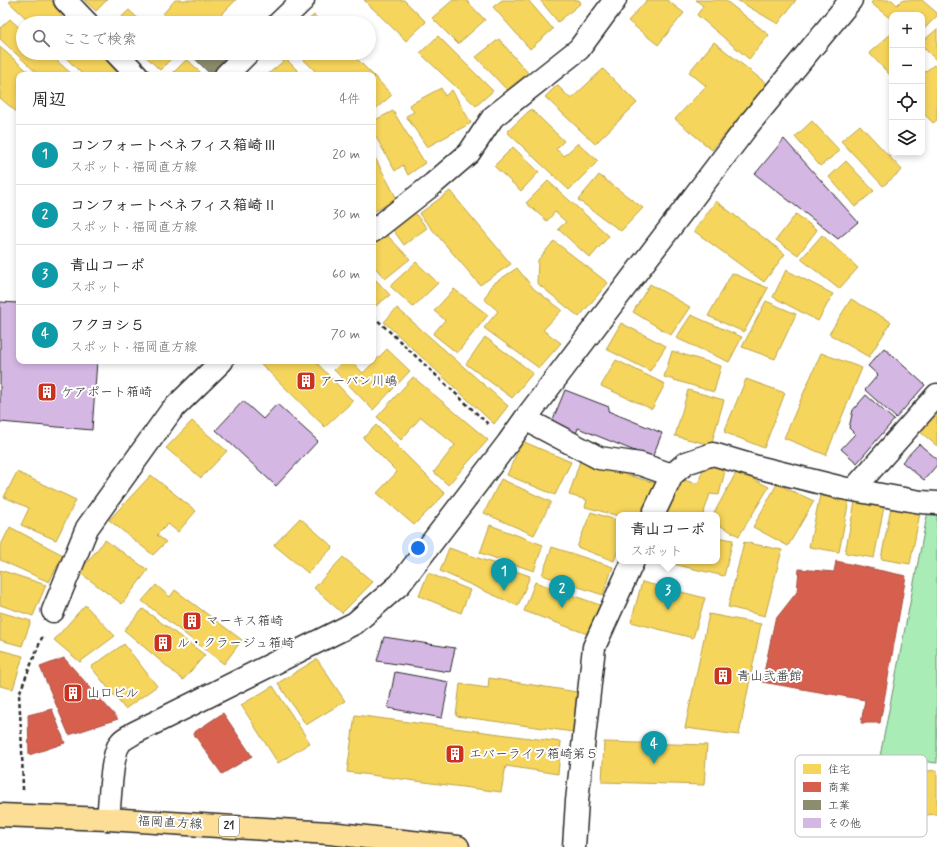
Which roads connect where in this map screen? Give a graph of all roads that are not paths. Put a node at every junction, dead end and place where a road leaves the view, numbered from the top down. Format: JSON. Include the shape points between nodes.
{"nodes":[{"id":1,"x":65,"y":0,"type":"edge"},
{"id":2,"x":303,"y":0,"type":"edge"},
{"id":3,"x":615,"y":0,"type":"edge"},
{"id":4,"x":851,"y":0,"type":"edge"},
{"id":5,"x":80,"y":16,"type":"edge"},
{"id":6,"x":286,"y":16,"type":"edge"},
{"id":7,"x":123,"y":60,"type":"edge"},
{"id":8,"x":241,"y":60,"type":"edge"},
{"id":9,"x":134,"y":72,"type":"edge"},
{"id":10,"x":229,"y":72,"type":"edge"},
{"id":11,"x":376,"y":229,"type":"edge"},
{"id":12,"x":219,"y":364,"type":"edge"},
{"id":13,"x":937,"y":395,"type":"edge"},
{"id":14,"x":525,"y":419,"type":"junction"},
{"id":15,"x":672,"y":475,"type":"junction"},
{"id":16,"x":854,"y":490,"type":"junction"},
{"id":17,"x":937,"y":503,"type":"edge"},
{"id":18,"x":655,"y":512,"type":"edge"},
{"id":19,"x":632,"y":564,"type":"edge"},
{"id":20,"x":53,"y":611,"type":"road end"},
{"id":21,"x":0,"y":815,"type":"edge"},
{"id":22,"x":108,"y":819,"type":"junction"},
{"id":23,"x":339,"y":841,"type":"edge"},
{"id":24,"x":458,"y":847,"type":"edge"},
{"id":25,"x":574,"y":847,"type":"edge"}],
"edges":[{"from":1,"to":5,"type":"street"},
{"from":2,"to":6,"type":"street"},
{"from":3,"to":11,"type":"street","via":[[579,49],[493,117],[469,153]]},
{"from":4,"to":14,"type":"street","via":[[749,124]]},
{"from":7,"to":9,"type":"street"},
{"from":8,"to":10,"type":"street"},
{"from":12,"to":20,"type":"street","via":[[172,411],[87,528]]},
{"from":13,"to":16,"type":"street"},
{"from":14,"to":15,"type":"street","via":[[599,458],[640,464]]},
{"from":14,"to":22,"type":"street","via":[[400,584],[355,623],[120,742],[114,760]]},
{"from":15,"to":16,"type":"street","via":[[686,463],[713,454]]},
{"from":15,"to":18,"type":"street"},
{"from":16,"to":17,"type":"street"},
{"from":19,"to":25,"type":"street","via":[[594,647]]},
{"from":21,"to":22,"type":"main road","name":"福岡直方線","number":"21"},
{"from":22,"to":23,"type":"main road","name":"福岡直方線","number":"21","via":[[329,833]]},
{"from":23,"to":24,"type":"main road","name":"福岡直方線","number":"21"}]}
